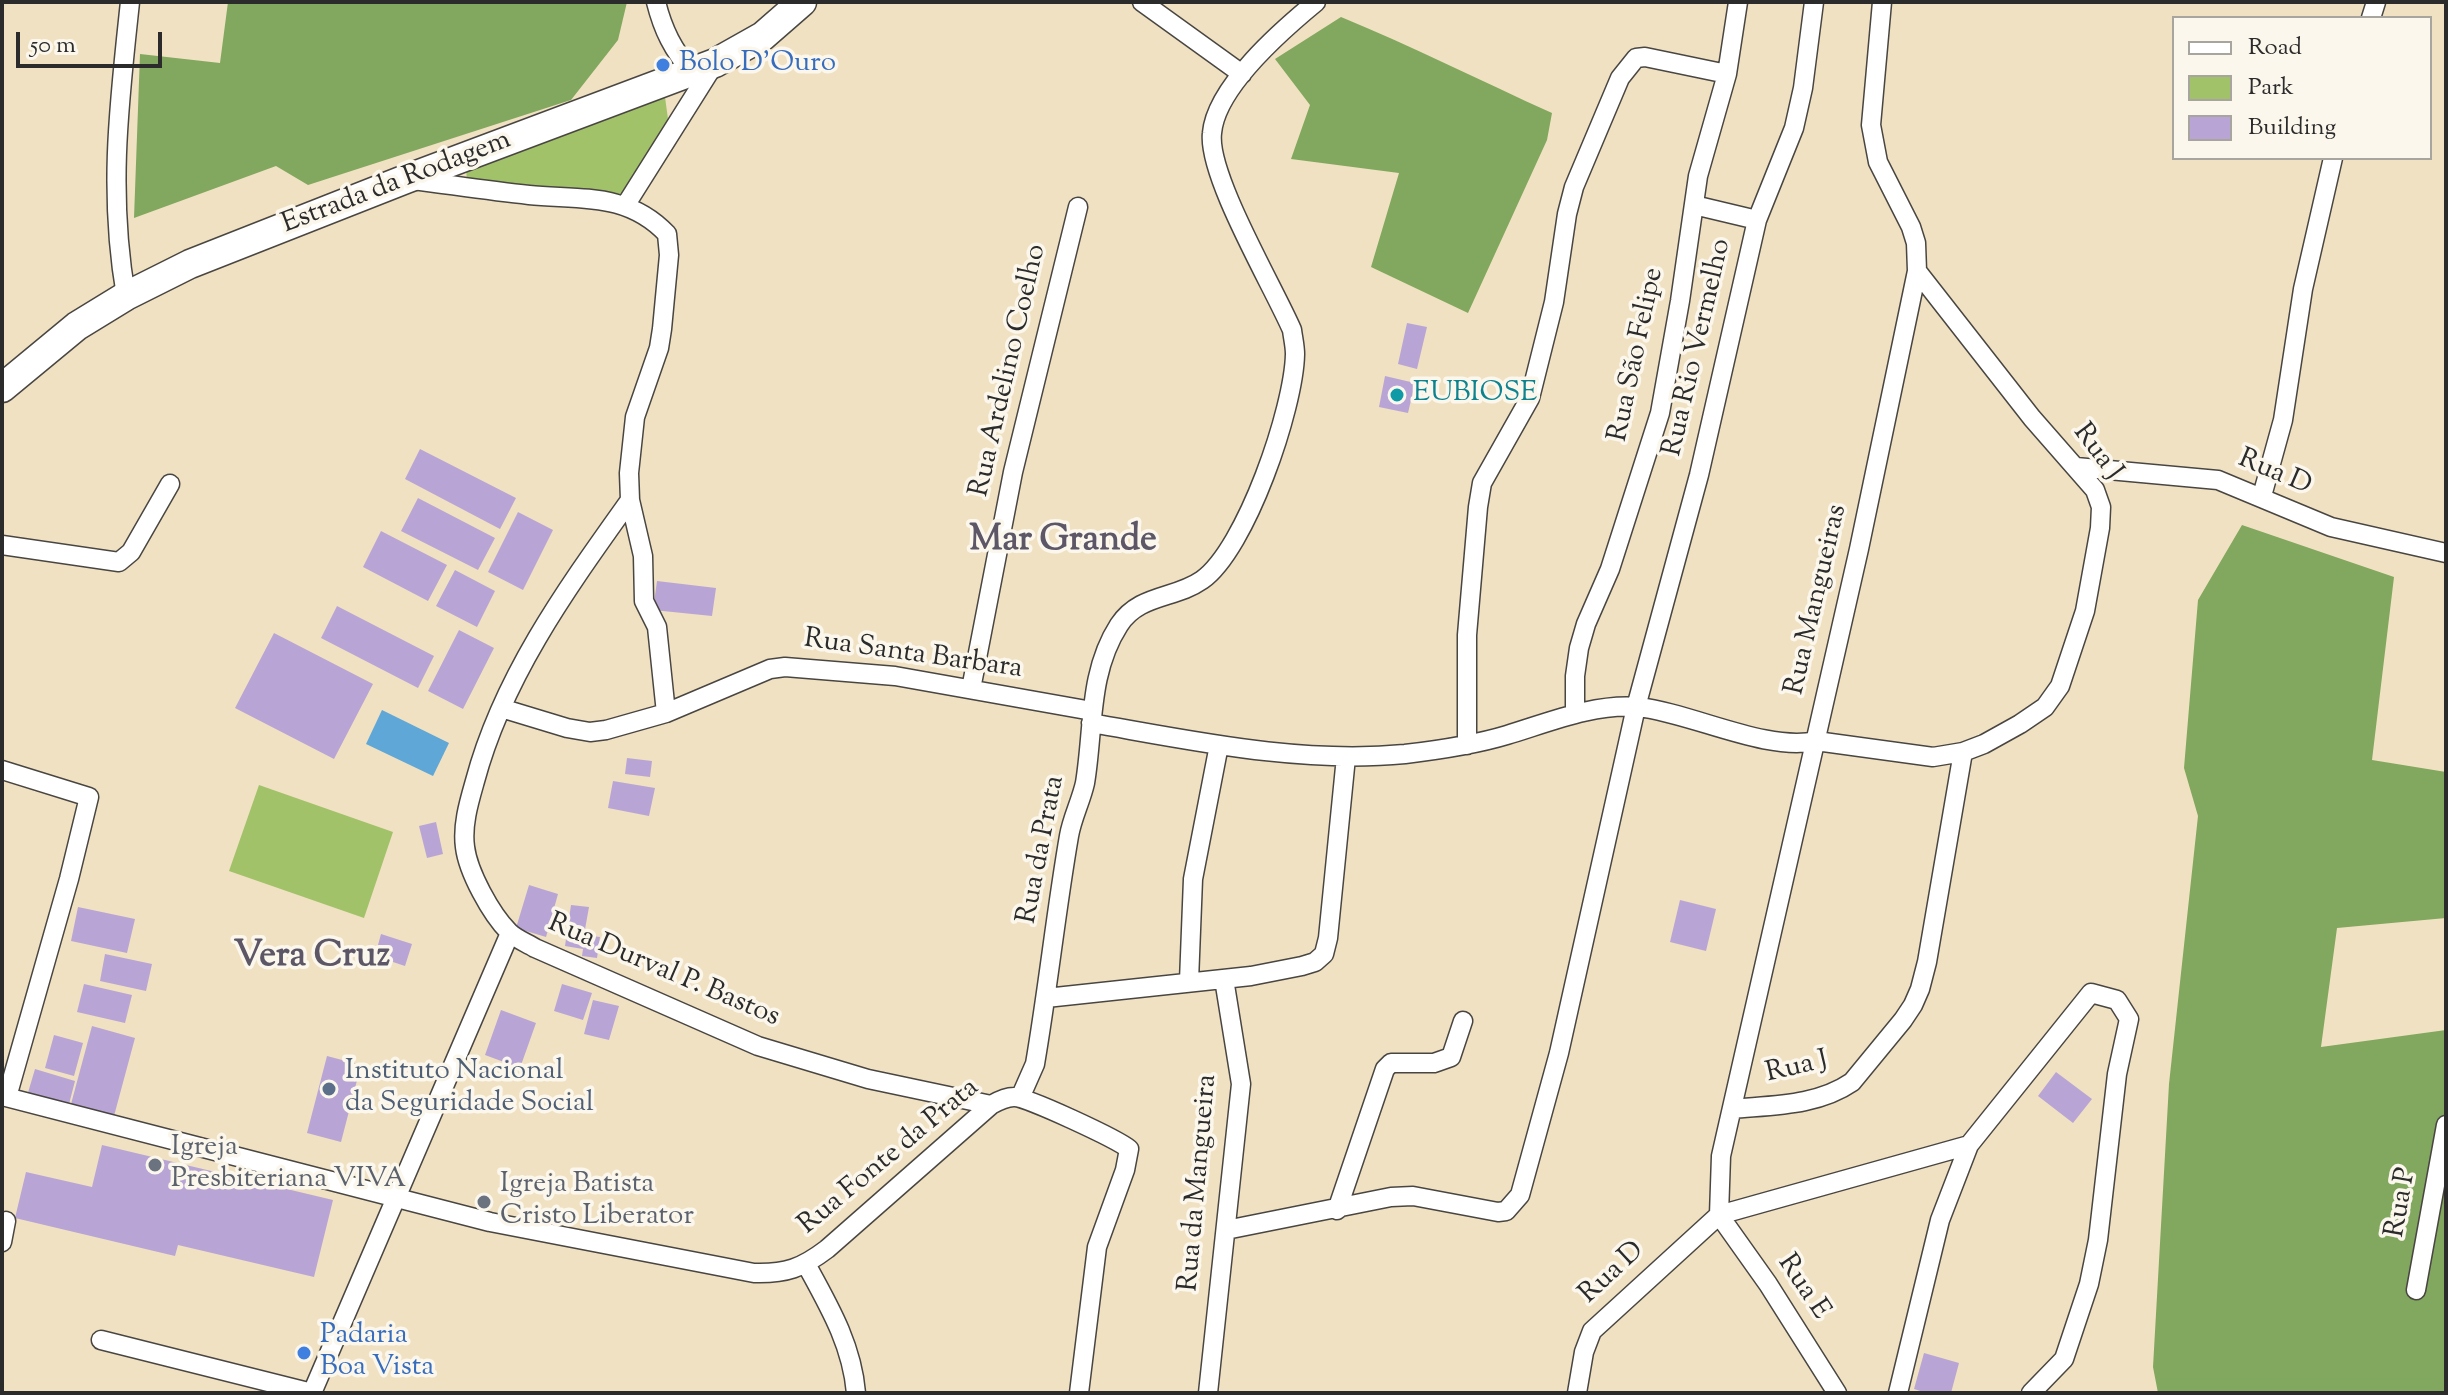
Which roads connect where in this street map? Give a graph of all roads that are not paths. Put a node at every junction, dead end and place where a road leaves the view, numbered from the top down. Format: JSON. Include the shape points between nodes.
{"nodes":[{"id":1,"x":130,"y":2,"type":"edge"},
{"id":2,"x":656,"y":2,"type":"edge"},
{"id":3,"x":802,"y":2,"type":"edge"},
{"id":4,"x":1142,"y":2,"type":"edge"},
{"id":5,"x":1316,"y":2,"type":"edge"},
{"id":6,"x":1738,"y":2,"type":"edge"},
{"id":7,"x":1814,"y":2,"type":"edge"},
{"id":8,"x":1882,"y":2,"type":"edge"},
{"id":9,"x":704,"y":67,"type":"junction"},
{"id":10,"x":1242,"y":74,"type":"junction"},
{"id":11,"x":1727,"y":74,"type":"junction"},
{"id":12,"x":2333,"y":160,"type":"edge"},
{"id":13,"x":406,"y":179,"type":"junction"},
{"id":14,"x":1694,"y":205,"type":"junction"},
{"id":15,"x":625,"y":206,"type":"junction"},
{"id":16,"x":1078,"y":207,"type":"dead end"},
{"id":17,"x":1757,"y":220,"type":"junction"},
{"id":18,"x":1917,"y":271,"type":"junction"},
{"id":19,"x":126,"y":296,"type":"junction"},
{"id":20,"x":2,"y":388,"type":"edge"},
{"id":21,"x":2076,"y":467,"type":"junction"},
{"id":22,"x":170,"y":484,"type":"dead end"},
{"id":23,"x":2262,"y":496,"type":"junction"},
{"id":24,"x":630,"y":500,"type":"junction"},
{"id":25,"x":2,"y":545,"type":"edge"},
{"id":26,"x":2446,"y":553,"type":"edge"},
{"id":27,"x":971,"y":689,"type":"junction"},
{"id":28,"x":1636,"y":707,"type":"junction"},
{"id":29,"x":501,"y":708,"type":"junction"},
{"id":30,"x":666,"y":713,"type":"junction"},
{"id":31,"x":1575,"y":713,"type":"junction"},
{"id":32,"x":1092,"y":717,"type":"junction"},
{"id":33,"x":1816,"y":741,"type":"junction"},
{"id":34,"x":1219,"y":745,"type":"junction"},
{"id":35,"x":1467,"y":745,"type":"junction"},
{"id":36,"x":1963,"y":752,"type":"junction"},
{"id":37,"x":1346,"y":757,"type":"junction"},
{"id":38,"x":2,"y":770,"type":"edge"},
{"id":39,"x":510,"y":933,"type":"junction"},
{"id":40,"x":1224,"y":979,"type":"junction"},
{"id":41,"x":1189,"y":981,"type":"junction"},
{"id":42,"x":1046,"y":998,"type":"junction"},
{"id":43,"x":1463,"y":1021,"type":"dead end"},
{"id":44,"x":5,"y":1096,"type":"edge"},
{"id":45,"x":1020,"y":1098,"type":"junction"},
{"id":46,"x":991,"y":1105,"type":"junction"},
{"id":47,"x":1732,"y":1109,"type":"junction"},
{"id":48,"x":2446,"y":1125,"type":"edge"},
{"id":49,"x":1969,"y":1145,"type":"junction"},
{"id":50,"x":395,"y":1199,"type":"junction"},
{"id":51,"x":1337,"y":1210,"type":"junction"},
{"id":52,"x":1719,"y":1215,"type":"junction"},
{"id":53,"x":6,"y":1221,"type":"dead end"},
{"id":54,"x":1226,"y":1230,"type":"junction"},
{"id":55,"x":2,"y":1242,"type":"edge"},
{"id":56,"x":806,"y":1264,"type":"junction"},
{"id":57,"x":2416,"y":1290,"type":"dead end"},
{"id":58,"x":101,"y":1340,"type":"dead end"},
{"id":59,"x":312,"y":1393,"type":"edge"},
{"id":60,"x":856,"y":1393,"type":"edge"},
{"id":61,"x":1079,"y":1393,"type":"edge"},
{"id":62,"x":1208,"y":1393,"type":"edge"},
{"id":63,"x":1577,"y":1393,"type":"edge"},
{"id":64,"x":1837,"y":1393,"type":"edge"},
{"id":65,"x":1898,"y":1393,"type":"edge"},
{"id":66,"x":2031,"y":1393,"type":"edge"}],
"edges":[{"from":1,"to":19,"type":"street","via":[[114,160]]},
{"from":2,"to":9,"type":"street","via":[[675,52]]},
{"from":3,"to":9,"type":"main road","name":"Estrada da Rodagem","via":[[763,36]]},
{"from":4,"to":10,"type":"street"},
{"from":5,"to":10,"type":"street","name":"Rua da Prata"},
{"from":6,"to":11,"type":"street","name":"Rua São Felipe"},
{"from":7,"to":17,"type":"street","name":"Rua Rio Vermelho","via":[[1794,128]]},
{"from":8,"to":18,"type":"street","name":"Rua Mangueiras","via":[[1871,125],[1878,162],[1911,227]]},
{"from":9,"to":13,"type":"main road","name":"Estrada da Rodagem"},
{"from":9,"to":15,"type":"street"},
{"from":10,"to":32,"type":"street","name":"Rua da Prata","via":[[1214,121],[1213,153],[1292,330],[1295,353],[1289,392],[1258,496],[1235,540],[1203,579],[1131,609],[1099,666]]},
{"from":11,"to":14,"type":"street","name":"Rua São Felipe"},
{"from":11,"to":35,"type":"street","via":[[1636,58],[1620,78],[1580,170],[1536,378],[1480,494],[1467,635]]},
{"from":12,"to":23,"type":"street","via":[[2303,289],[2283,420]]},
{"from":13,"to":15,"type":"street","via":[[598,198]]},
{"from":13,"to":19,"type":"main road","name":"Estrada da Rodagem","via":[[190,264]]},
{"from":14,"to":17,"type":"street"},
{"from":14,"to":31,"type":"street","name":"Rua São Felipe","via":[[1660,413],[1579,648]]},
{"from":15,"to":24,"type":"street","via":[[667,234],[669,255],[659,348],[631,442]]},
{"from":16,"to":27,"type":"street","name":"Rua Ardelino Coelho","via":[[1013,472]]},
{"from":17,"to":28,"type":"street","name":"Rua Rio Vermelho","via":[[1699,475]]},
{"from":18,"to":21,"type":"street","name":"Rua J"},
{"from":18,"to":33,"type":"street","name":"Rua Mangueiras"},
{"from":19,"to":20,"type":"main road","name":"Estrada da Rodagem","via":[[77,326]]},
{"from":21,"to":23,"type":"street","name":"Rua D","via":[[2194,476]]},
{"from":21,"to":36,"type":"street","name":"Rua J","via":[[2095,490],[2100,528],[2085,611],[2060,686],[2045,707]]},
{"from":22,"to":25,"type":"street","via":[[131,552],[119,562]]},
{"from":23,"to":26,"type":"street","name":"Rua D","via":[[2331,527]]},
{"from":24,"to":29,"type":"street","name":"Rua Durval P. Bastos","via":[[538,637]]},
{"from":24,"to":30,"type":"street","via":[[643,556],[644,601],[659,638]]},
{"from":27,"to":30,"type":"street","name":"Rua Santa Barbara","via":[[785,667]]},
{"from":27,"to":32,"type":"street","name":"Rua Santa Barbara"},
{"from":28,"to":31,"type":"street","name":"Rua Santa Barbara"},
{"from":28,"to":33,"type":"street","name":"Rua J","via":[[1781,744]]},
{"from":28,"to":51,"type":"street","name":"Rua Rio Vermelho","via":[[1591,918],[1525,1185],[1514,1205],[1506,1211],[1488,1211],[1413,1196]]},
{"from":29,"to":30,"type":"street","name":"Rua Santa Barbara","via":[[590,732]]},
{"from":29,"to":39,"type":"street","name":"Rua Durval P. Bastos","via":[[472,793],[465,847],[474,877]]},
{"from":31,"to":35,"type":"street","name":"Rua Santa Barbara"},
{"from":32,"to":34,"type":"street","name":"Rua Santa Barbara"},
{"from":32,"to":42,"type":"street","name":"Rua da Prata"},
{"from":33,"to":36,"type":"street","name":"Rua J","via":[[1933,757]]},
{"from":33,"to":47,"type":"street","name":"Rua Mangueiras"},
{"from":34,"to":37,"type":"street","name":"Rua Santa Barbara"},
{"from":34,"to":41,"type":"street","via":[[1193,879]]},
{"from":35,"to":37,"type":"street","name":"Rua Santa Barbara"},
{"from":36,"to":47,"type":"street","name":"Rua J","via":[[1927,962],[1913,1005],[1839,1091],[1809,1101]]},
{"from":37,"to":40,"type":"street","via":[[1324,954],[1302,966]]},
{"from":38,"to":44,"type":"street","via":[[89,797]]},
{"from":39,"to":46,"type":"street","name":"Rua Durval P. Bastos","via":[[594,976],[758,1046],[868,1079]]},
{"from":39,"to":50,"type":"street"},
{"from":40,"to":41,"type":"street"},
{"from":40,"to":54,"type":"street","name":"Rua da Mangueira","via":[[1241,1084]]},
{"from":41,"to":42,"type":"street"},
{"from":42,"to":45,"type":"street","name":"Rua Fonte da Prata","via":[[1035,1064]]},
{"from":43,"to":51,"type":"street","via":[[1451,1057],[1434,1063],[1391,1063],[1385,1069]]},
{"from":44,"to":50,"type":"street","name":"Rua Fonte da Prata"},
{"from":45,"to":46,"type":"street","name":"Rua Fonte da Prata"},
{"from":45,"to":61,"type":"street","name":"Rua Fonte da Prata","via":[[1129,1149],[1097,1247]]},
{"from":46,"to":56,"type":"street","name":"Rua Fonte da Prata"},
{"from":47,"to":52,"type":"street","name":"Rua Mangueiras","via":[[1721,1156]]},
{"from":48,"to":57,"type":"street","name":"Rua P"},
{"from":49,"to":52,"type":"street"},
{"from":49,"to":65,"type":"street","via":[[1940,1220]]},
{"from":49,"to":66,"type":"street","via":[[2091,993],[2117,1000],[2129,1019],[2089,1284],[2064,1359]]},
{"from":50,"to":56,"type":"street","name":"Rua Fonte da Prata","via":[[754,1273]]},
{"from":50,"to":59,"type":"street"},
{"from":51,"to":54,"type":"street"},
{"from":52,"to":63,"type":"street","name":"Rua D","via":[[1592,1331]]},
{"from":52,"to":64,"type":"street","name":"Rua E"},
{"from":53,"to":55,"type":"street"},
{"from":54,"to":62,"type":"street","name":"Rua da Mangueira"},
{"from":56,"to":60,"type":"street","via":[[846,1342]]},
{"from":58,"to":59,"type":"street"}]}
